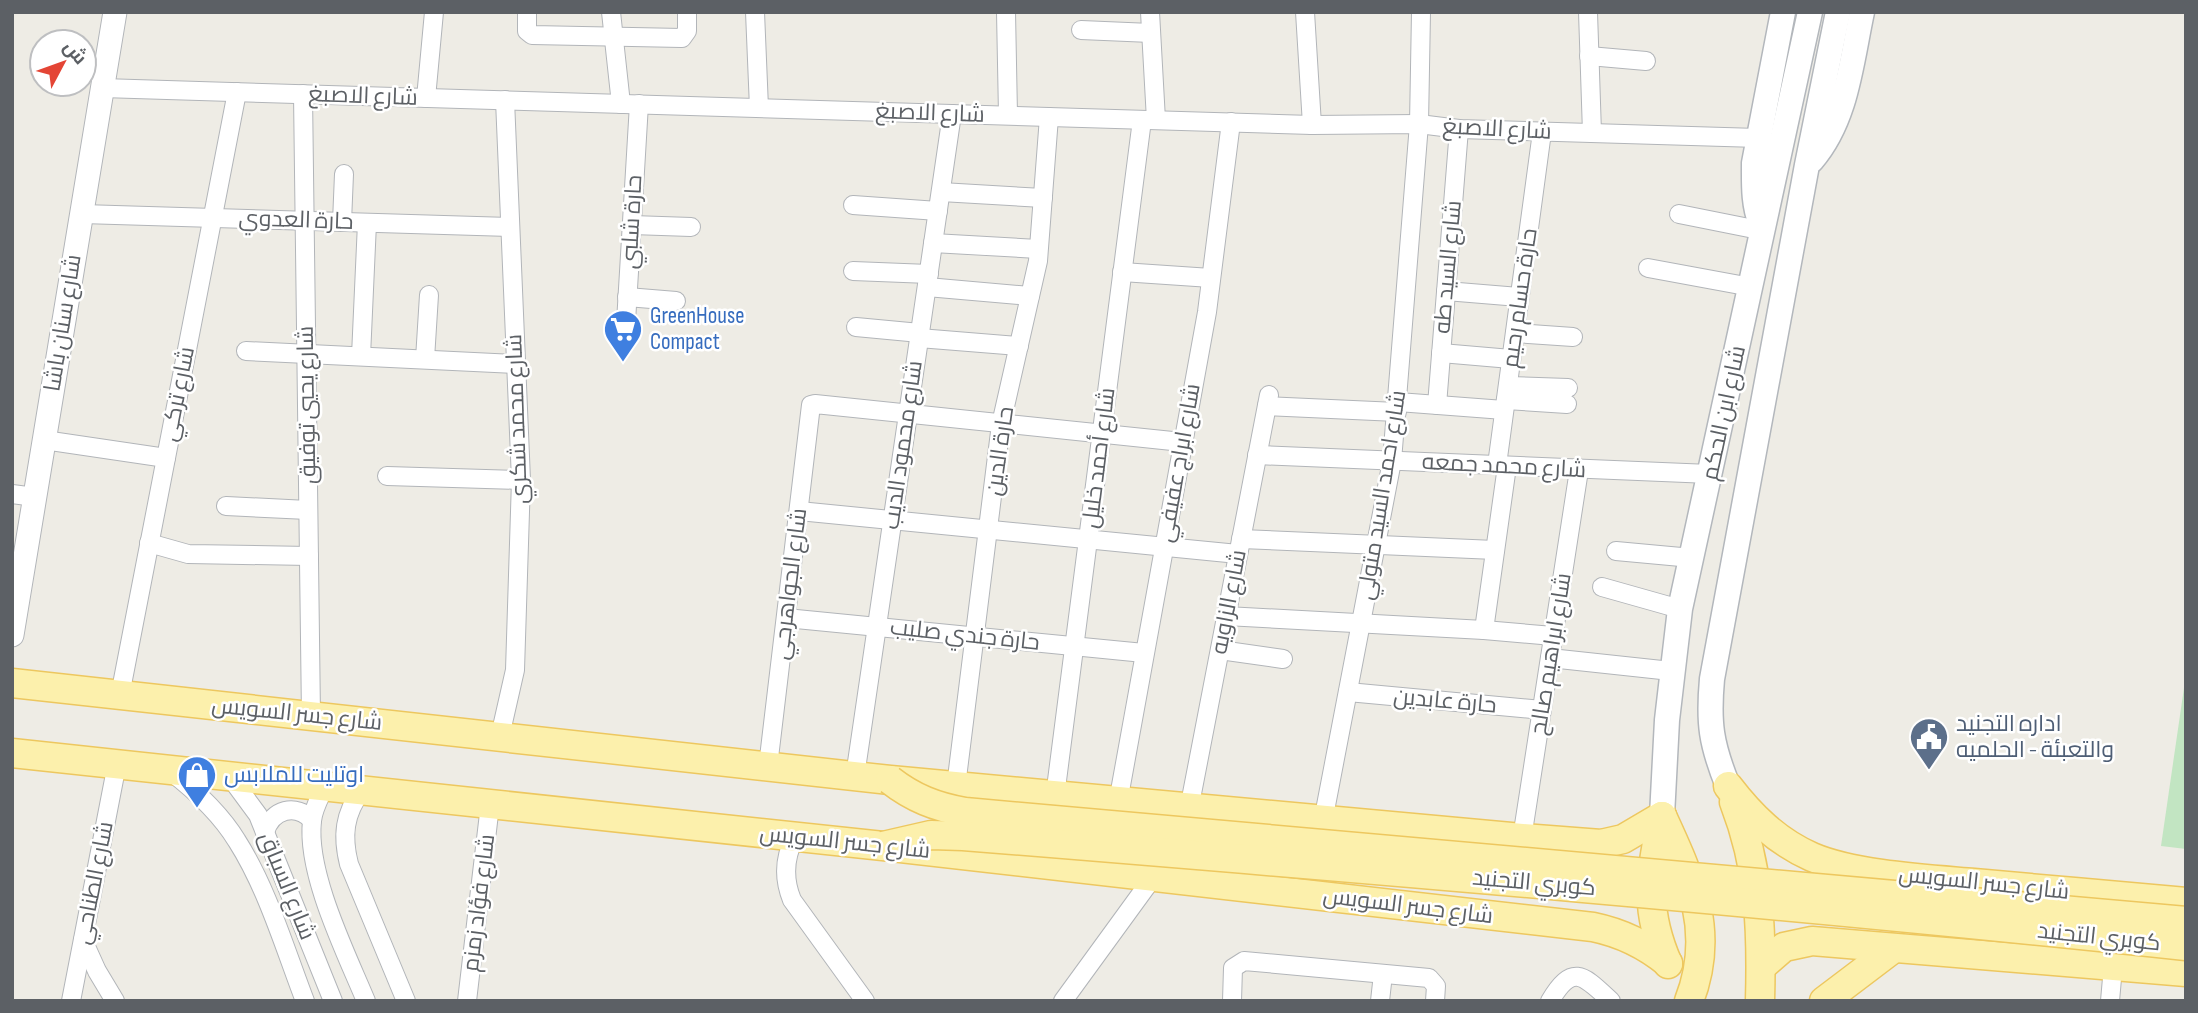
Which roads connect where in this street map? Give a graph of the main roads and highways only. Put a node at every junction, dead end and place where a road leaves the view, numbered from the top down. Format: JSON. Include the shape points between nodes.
{"nodes":[{"id":1,"x":1783,"y":12,"type":"edge"},
{"id":2,"x":1810,"y":12,"type":"edge"},
{"id":3,"x":1838,"y":12,"type":"edge"},
{"id":4,"x":1862,"y":12,"type":"edge"},
{"id":5,"x":1807,"y":165,"type":"junction"},
{"id":6,"x":1764,"y":231,"type":"junction"},
{"id":7,"x":12,"y":683,"type":"edge"},
{"id":8,"x":12,"y":753,"type":"edge"},
{"id":9,"x":890,"y":780,"type":"junction"},
{"id":10,"x":1727,"y":786,"type":"junction"},
{"id":11,"x":1662,"y":816,"type":"junction"},
{"id":12,"x":1481,"y":834,"type":"junction"},
{"id":13,"x":883,"y":846,"type":"junction"},
{"id":14,"x":1927,"y":878,"type":"junction"},
{"id":15,"x":2186,"y":902,"type":"edge"},
{"id":16,"x":1478,"y":914,"type":"junction"},
{"id":17,"x":2186,"y":921,"type":"edge"},
{"id":18,"x":2186,"y":946,"type":"edge"},
{"id":19,"x":1894,"y":948,"type":"junction"},
{"id":20,"x":1922,"y":950,"type":"junction"},
{"id":21,"x":1668,"y":963,"type":"junction"},
{"id":22,"x":1761,"y":967,"type":"junction"},
{"id":23,"x":2186,"y":972,"type":"edge"},
{"id":24,"x":1682,"y":1001,"type":"edge"},
{"id":25,"x":1689,"y":1001,"type":"edge"},
{"id":26,"x":1760,"y":1001,"type":"edge"},
{"id":27,"x":1824,"y":1001,"type":"edge"}],
"edges":[{"from":1,"to":6,"type":"main road","name":"شارع ابن الحكم","via":[[1758,138],[1754,188]]},
{"from":2,"to":6,"type":"main road"},
{"from":3,"to":5,"type":"main road"},
{"from":4,"to":5,"type":"main road","name":"شارع ابن الحكم","via":[[1837,120]]},
{"from":5,"to":10,"type":"main road","name":"شارع ابن الحكم","via":[[1712,679],[1708,715],[1714,752]]},
{"from":6,"to":11,"type":"main road","name":"شارع ابن الحكم","via":[[1680,609],[1671,671]]},
{"from":7,"to":9,"type":"main road","name":"شارع جسر السويس"},
{"from":8,"to":13,"type":"main road","name":"شارع جسر السويس"},
{"from":9,"to":12,"type":"main road","name":"شارع جسر السويس"},
{"from":9,"to":17,"type":"main road","name":"كوبري التجنيد","bridge":true,"via":[[933,805],[965,812]]},
{"from":10,"to":14,"type":"main road","name":"شارع جسر السويس","via":[[1751,816],[1780,840],[1813,858]]},
{"from":10,"to":22,"type":"main road","via":[[1756,880]]},
{"from":11,"to":12,"type":"main road","name":"شارع جسر السويس","via":[[1623,839],[1601,844]]},
{"from":11,"to":21,"type":"main road","via":[[1650,887],[1656,934]]},
{"from":11,"to":25,"type":"main road","via":[[1689,874],[1698,908],[1700,951]]},
{"from":12,"to":16,"type":"main road","via":[[1501,855],[1505,875],[1500,896]]},
{"from":13,"to":16,"type":"main road","name":"شارع جسر السويس"},
{"from":13,"to":18,"type":"main road","name":"كوبري التجنيد","bridge":true,"via":[[930,835],[977,837],[1450,876]]},
{"from":14,"to":15,"type":"main road","name":"شارع جسر السويس"},
{"from":14,"to":20,"type":"main road","via":[[1910,900],[1908,913],[1909,927]]},
{"from":16,"to":21,"type":"main road","name":"شارع جسر السويس","via":[[1610,931],[1641,943]]},
{"from":19,"to":20,"type":"main road"},
{"from":19,"to":22,"type":"main road","via":[[1797,943],[1777,951]]},
{"from":19,"to":27,"type":"main road"},
{"from":20,"to":23,"type":"main road"},
{"from":21,"to":24,"type":"main road"},
{"from":22,"to":26,"type":"main road"}]}
